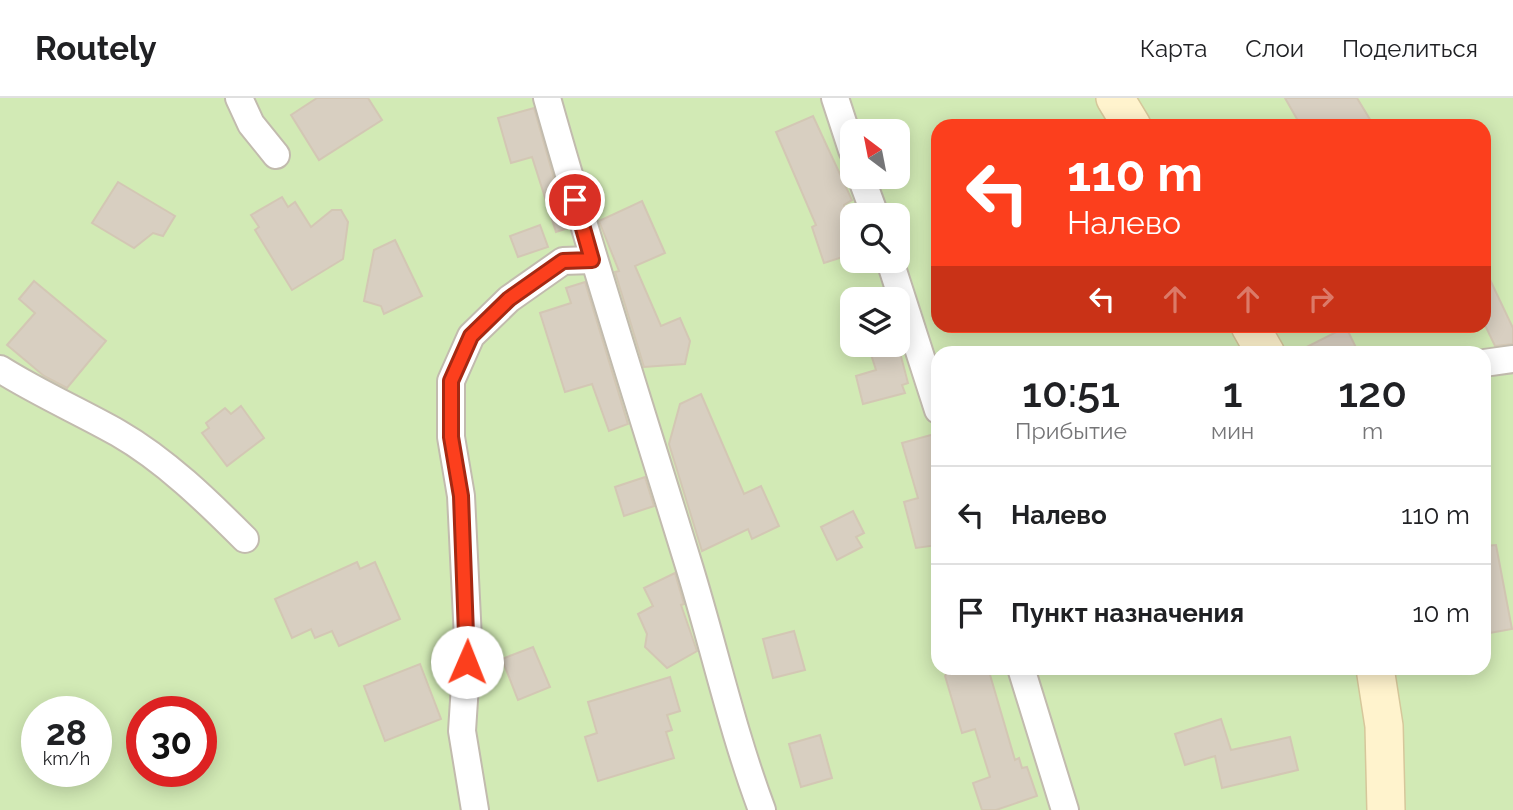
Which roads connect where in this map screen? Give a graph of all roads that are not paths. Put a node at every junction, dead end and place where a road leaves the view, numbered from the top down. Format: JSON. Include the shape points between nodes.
{"nodes":[{"id":1,"x":239,"y":98,"type":"edge"},
{"id":2,"x":547,"y":98,"type":"edge"},
{"id":3,"x":835,"y":98,"type":"edge"},
{"id":4,"x":1115,"y":98,"type":"edge"},
{"id":5,"x":842,"y":119,"type":"edge"},
{"id":6,"x":1128,"y":119,"type":"edge"},
{"id":7,"x":276,"y":155,"type":"dead end"},
{"id":8,"x":592,"y":260,"type":"junction"},
{"id":9,"x":894,"y":273,"type":"edge"},
{"id":10,"x":1513,"y":359,"type":"edge"},
{"id":11,"x":1491,"y":362,"type":"edge"},
{"id":12,"x":0,"y":369,"type":"edge"},
{"id":13,"x":931,"y":388,"type":"edge"},
{"id":14,"x":245,"y":539,"type":"dead end"},
{"id":15,"x":1023,"y":675,"type":"edge"},
{"id":16,"x":1376,"y":675,"type":"edge"},
{"id":17,"x":475,"y":810,"type":"edge"},
{"id":18,"x":762,"y":810,"type":"edge"},
{"id":19,"x":1065,"y":810,"type":"edge"},
{"id":20,"x":1386,"y":810,"type":"edge"}],
"edges":[{"from":1,"to":7,"type":"street","via":[[251,124]]},
{"from":2,"to":8,"type":"street"},
{"from":3,"to":5,"type":"street"},
{"from":4,"to":6,"type":"street"},
{"from":8,"to":17,"type":"street","via":[[563,261],[509,299],[471,336],[451,381],[451,437],[461,496],[468,639],[462,732]]},
{"from":8,"to":18,"type":"street","via":[[690,569],[738,746]]},
{"from":9,"to":13,"type":"street"},
{"from":10,"to":11,"type":"street"},
{"from":12,"to":14,"type":"street","via":[[120,434],[201,495]]},
{"from":15,"to":19,"type":"street"},
{"from":16,"to":20,"type":"street","via":[[1384,726]]}]}
